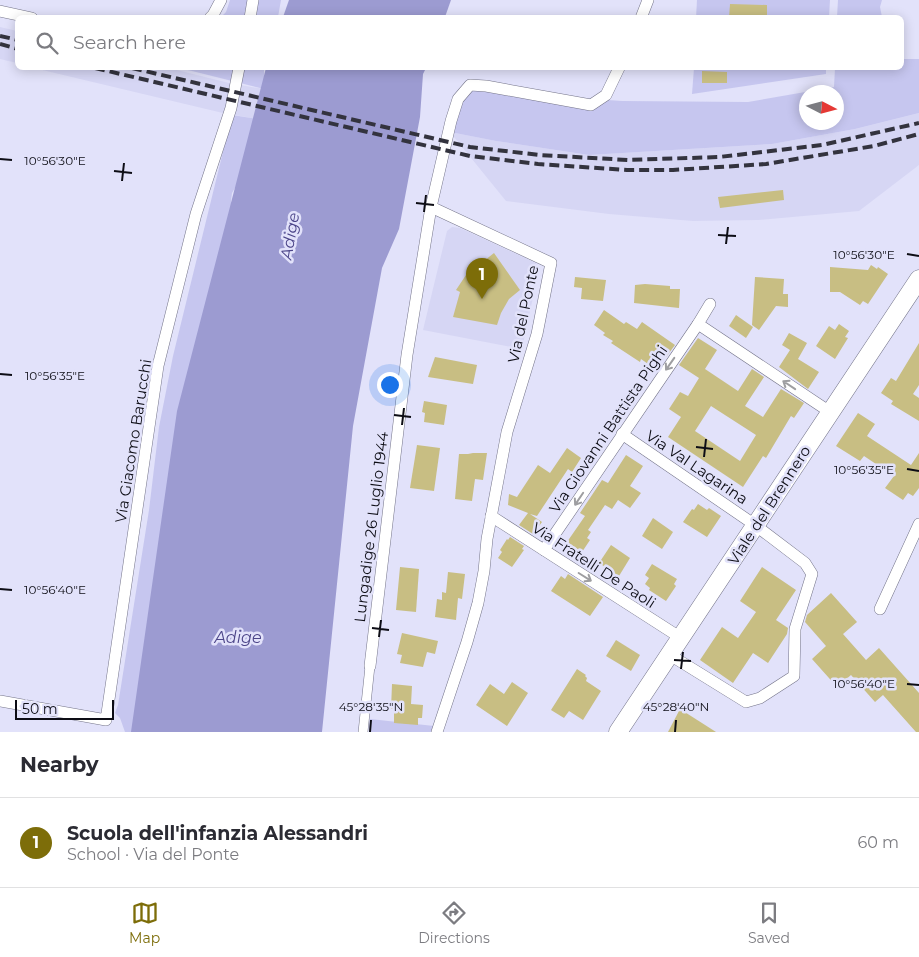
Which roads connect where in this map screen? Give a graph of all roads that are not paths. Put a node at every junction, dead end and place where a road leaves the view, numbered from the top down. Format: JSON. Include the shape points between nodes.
{"nodes":[{"id":1,"x":221,"y":0,"type":"edge"},
{"id":2,"x":254,"y":0,"type":"edge"},
{"id":3,"x":648,"y":0,"type":"edge"},
{"id":4,"x":0,"y":11,"type":"edge"},
{"id":5,"x":18,"y":15,"type":"edge"},
{"id":6,"x":213,"y":15,"type":"edge"},
{"id":7,"x":251,"y":15,"type":"edge"},
{"id":8,"x":641,"y":15,"type":"edge"},
{"id":9,"x":239,"y":70,"type":"edge"},
{"id":10,"x":618,"y":70,"type":"edge"},
{"id":11,"x":431,"y":207,"type":"junction"},
{"id":12,"x":919,"y":279,"type":"edge"},
{"id":13,"x":710,"y":304,"type":"dead end"},
{"id":14,"x":698,"y":324,"type":"junction"},
{"id":15,"x":830,"y":412,"type":"junction"},
{"id":16,"x":622,"y":434,"type":"junction"},
{"id":17,"x":491,"y":516,"type":"junction"},
{"id":18,"x":919,"y":524,"type":"edge"},
{"id":19,"x":755,"y":525,"type":"junction"},
{"id":20,"x":913,"y":548,"type":"edge"},
{"id":21,"x":544,"y":550,"type":"junction"},
{"id":22,"x":880,"y":609,"type":"dead end"},
{"id":23,"x":682,"y":638,"type":"junction"},
{"id":24,"x":670,"y":655,"type":"junction"},
{"id":25,"x":370,"y":666,"type":"joint"},
{"id":26,"x":0,"y":701,"type":"edge"},
{"id":27,"x":362,"y":732,"type":"edge"},
{"id":28,"x":437,"y":732,"type":"edge"},
{"id":29,"x":618,"y":732,"type":"edge"}],
"edges":[{"from":1,"to":6,"type":"street"},
{"from":2,"to":7,"type":"street"},
{"from":3,"to":8,"type":"street"},
{"from":4,"to":5,"type":"street"},
{"from":9,"to":26,"type":"street","name":"Via Giacomo Barucchi","via":[[231,108],[196,214],[158,366],[106,720]]},
{"from":10,"to":11,"type":"street","via":[[606,96],[591,105],[470,85],[458,100],[451,121]]},
{"from":11,"to":17,"type":"street","name":"Via del Ponte","via":[[550,263],[536,334],[507,432]]},
{"from":11,"to":25,"type":"street","name":"Lungadige 26 Luglio 1944","via":[[408,355]]},
{"from":12,"to":15,"type":"main road","name":"Viale del Brennero"},
{"from":13,"to":14,"type":"street","name":"Via Giovanni Battista Pighi"},
{"from":15,"to":14,"type":"street","one_way":true},
{"from":14,"to":16,"type":"street","name":"Via Giovanni Battista Pighi","one_way":true},
{"from":15,"to":19,"type":"main road","name":"Viale del Brennero"},
{"from":16,"to":19,"type":"street","name":"Via Val Lagarina"},
{"from":16,"to":21,"type":"street","name":"Via Giovanni Battista Pighi","one_way":true},
{"from":17,"to":21,"type":"street","name":"Via Fratelli De Paoli"},
{"from":17,"to":28,"type":"street","name":"Via del Ponte","via":[[478,604]]},
{"from":18,"to":20,"type":"street"},
{"from":19,"to":23,"type":"main road","name":"Viale del Brennero"},
{"from":19,"to":24,"type":"street","name":"Via Val Lagarina","via":[[805,563],[812,574],[795,629],[794,676],[760,698],[746,702]]},
{"from":20,"to":22,"type":"street"},
{"from":21,"to":23,"type":"street","name":"Via Fratelli De Paoli","one_way":true},
{"from":23,"to":24,"type":"main road","name":"Viale del Brennero"},
{"from":24,"to":29,"type":"main road","name":"Viale del Brennero"},
{"from":25,"to":27,"type":"street","name":"Lungadige 26 Luglio 1944"}]}
